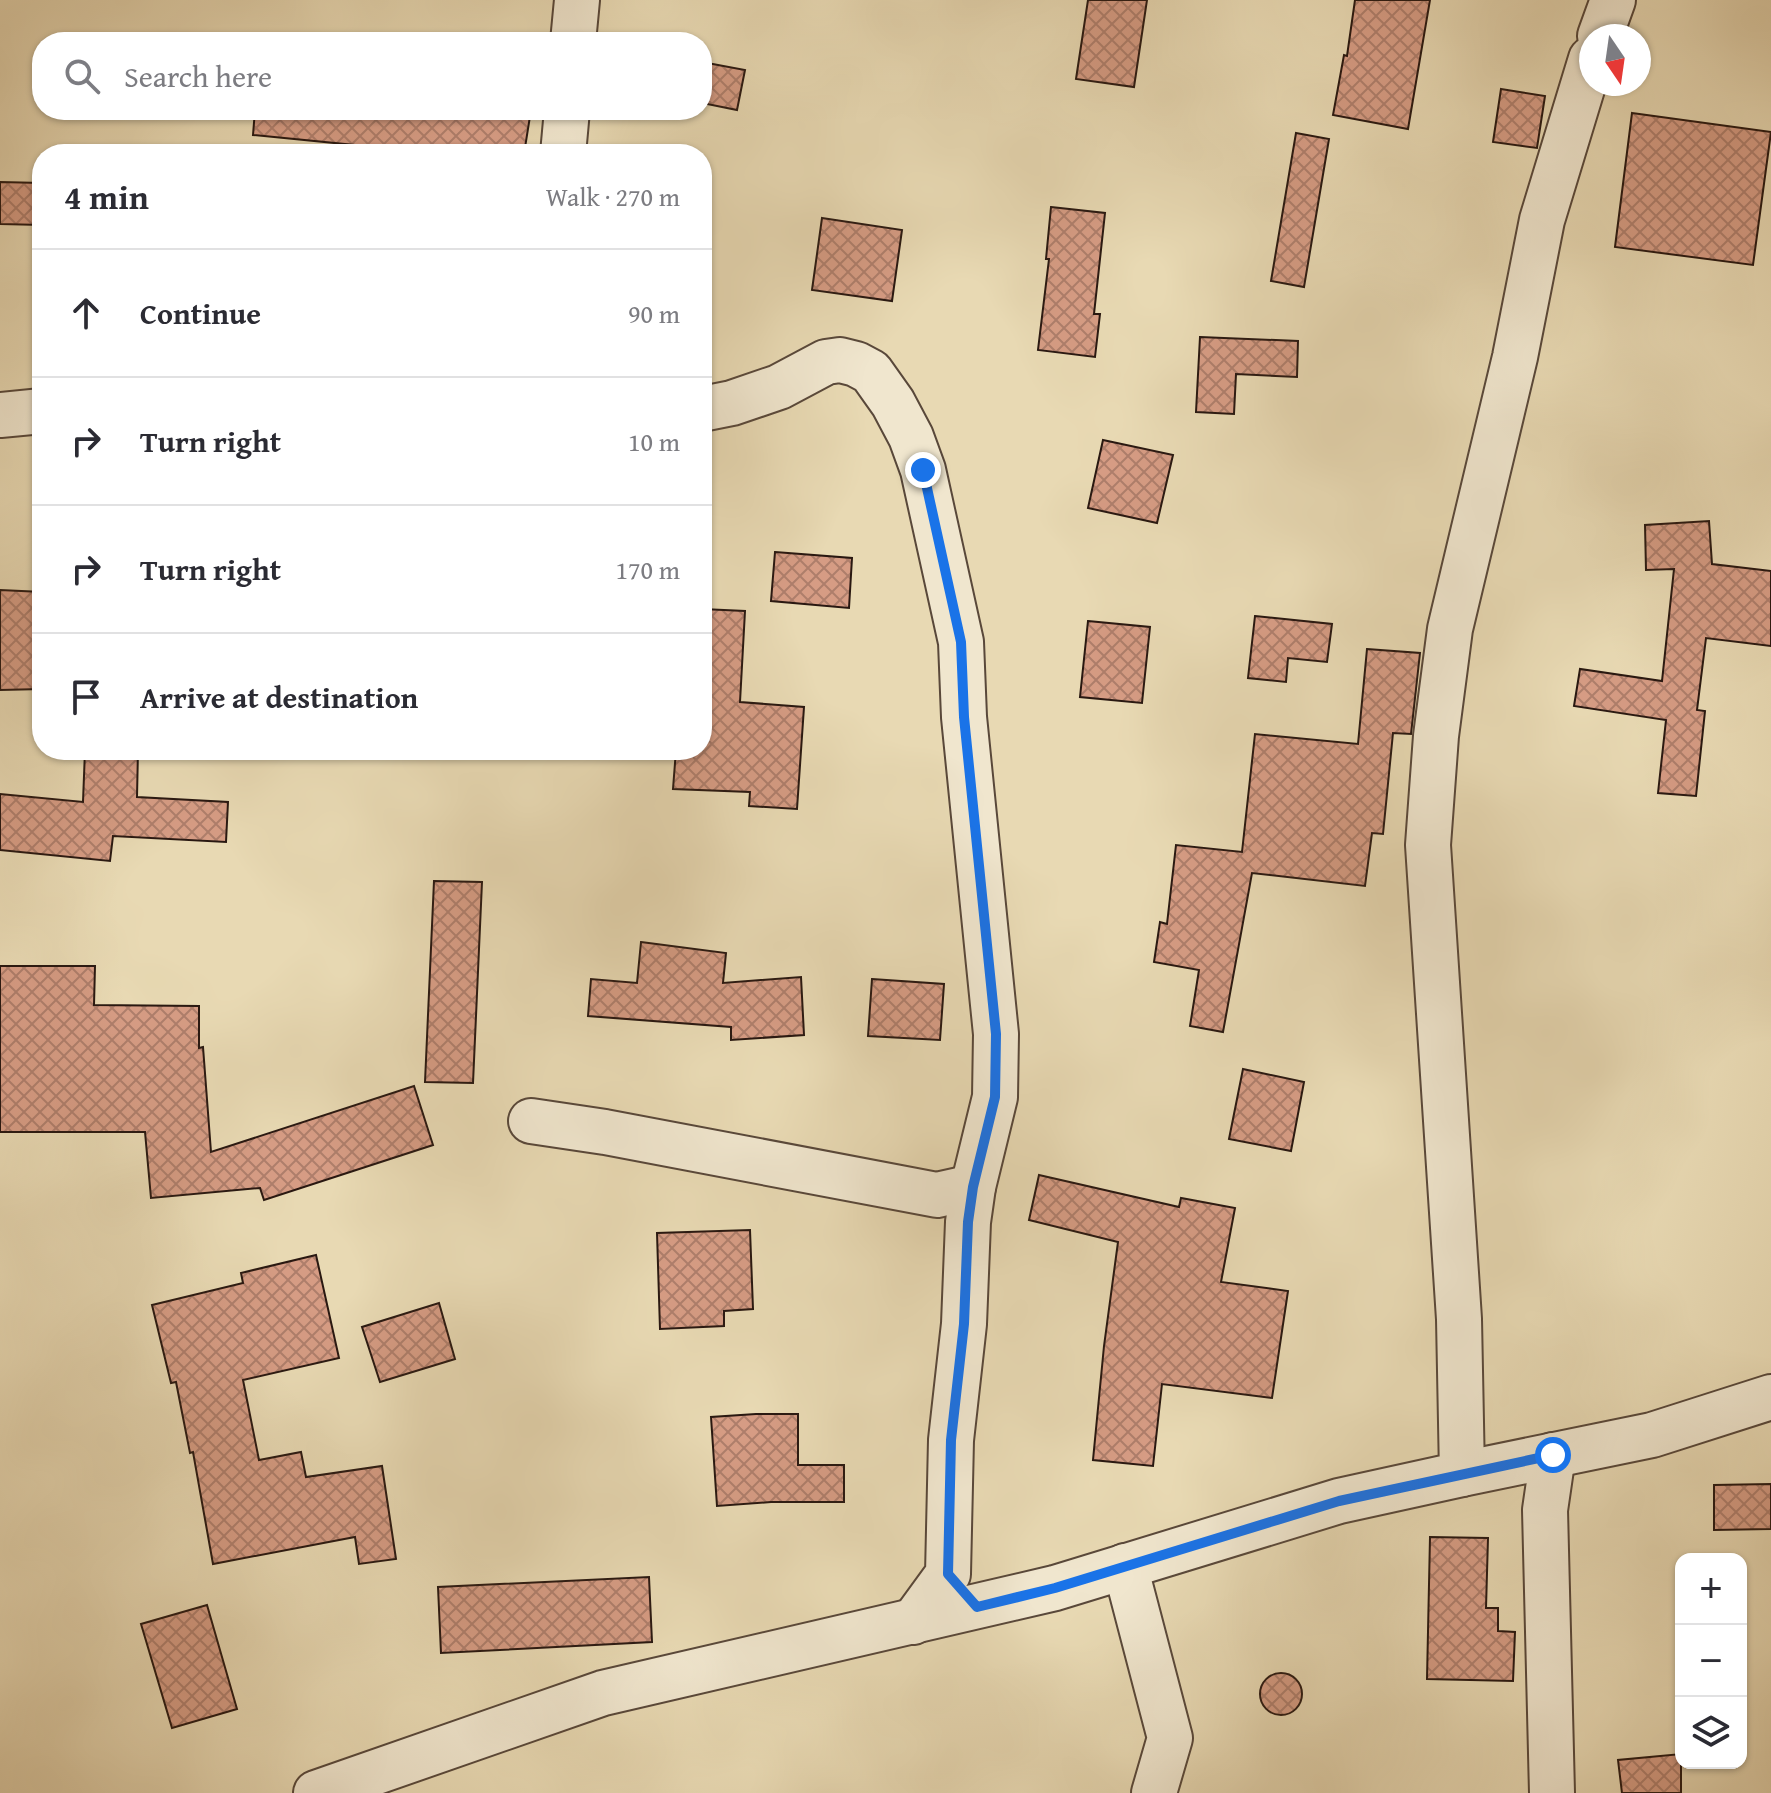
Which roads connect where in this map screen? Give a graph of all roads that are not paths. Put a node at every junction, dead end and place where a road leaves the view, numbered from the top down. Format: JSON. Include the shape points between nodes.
{"nodes":[{"id":1,"x":577,"y":0,"type":"edge"},
{"id":2,"x":1613,"y":0,"type":"edge"},
{"id":3,"x":1604,"y":24,"type":"edge"},
{"id":4,"x":574,"y":32,"type":"edge"},
{"id":5,"x":1580,"y":96,"type":"edge"},
{"id":6,"x":566,"y":120,"type":"edge"},
{"id":7,"x":564,"y":144,"type":"edge"},
{"id":8,"x":712,"y":407,"type":"edge"},
{"id":9,"x":32,"y":412,"type":"edge"},
{"id":10,"x":0,"y":415,"type":"edge"},
{"id":11,"x":531,"y":1121,"type":"dead end"},
{"id":12,"x":959,"y":1202,"type":"junction"},
{"id":13,"x":1771,"y":1397,"type":"edge"},
{"id":14,"x":1553,"y":1455,"type":"junction"},
{"id":15,"x":1462,"y":1474,"type":"junction"},
{"id":16,"x":1125,"y":1566,"type":"junction"},
{"id":17,"x":948,"y":1574,"type":"junction"},
{"id":18,"x":977,"y":1607,"type":"junction"},
{"id":19,"x":913,"y":1622,"type":"junction"},
{"id":20,"x":316,"y":1793,"type":"edge"},
{"id":21,"x":1154,"y":1793,"type":"edge"},
{"id":22,"x":1552,"y":1793,"type":"edge"}],
"edges":[{"from":1,"to":4,"type":"street"},
{"from":2,"to":3,"type":"street"},
{"from":5,"to":15,"type":"street","via":[[1542,220],[1450,629],[1436,736],[1428,845],[1459,1319]]},
{"from":6,"to":7,"type":"street"},
{"from":8,"to":12,"type":"street","via":[[779,387],[826,362],[856,364],[871,372],[893,403],[923,470],[961,642],[996,1034],[995,1097]]},
{"from":9,"to":10,"type":"street"},
{"from":11,"to":12,"type":"street"},
{"from":12,"to":17,"type":"street","via":[[964,1324],[951,1440]]},
{"from":13,"to":14,"type":"street","via":[[1652,1435]]},
{"from":14,"to":15,"type":"street"},
{"from":14,"to":22,"type":"street","via":[[1545,1510]]},
{"from":15,"to":16,"type":"street","via":[[1339,1501]]},
{"from":16,"to":18,"type":"street"},
{"from":16,"to":21,"type":"street","via":[[1170,1738]]},
{"from":17,"to":18,"type":"street"},
{"from":17,"to":19,"type":"street"},
{"from":18,"to":19,"type":"street"},
{"from":19,"to":20,"type":"street","via":[[603,1693]]}]}
